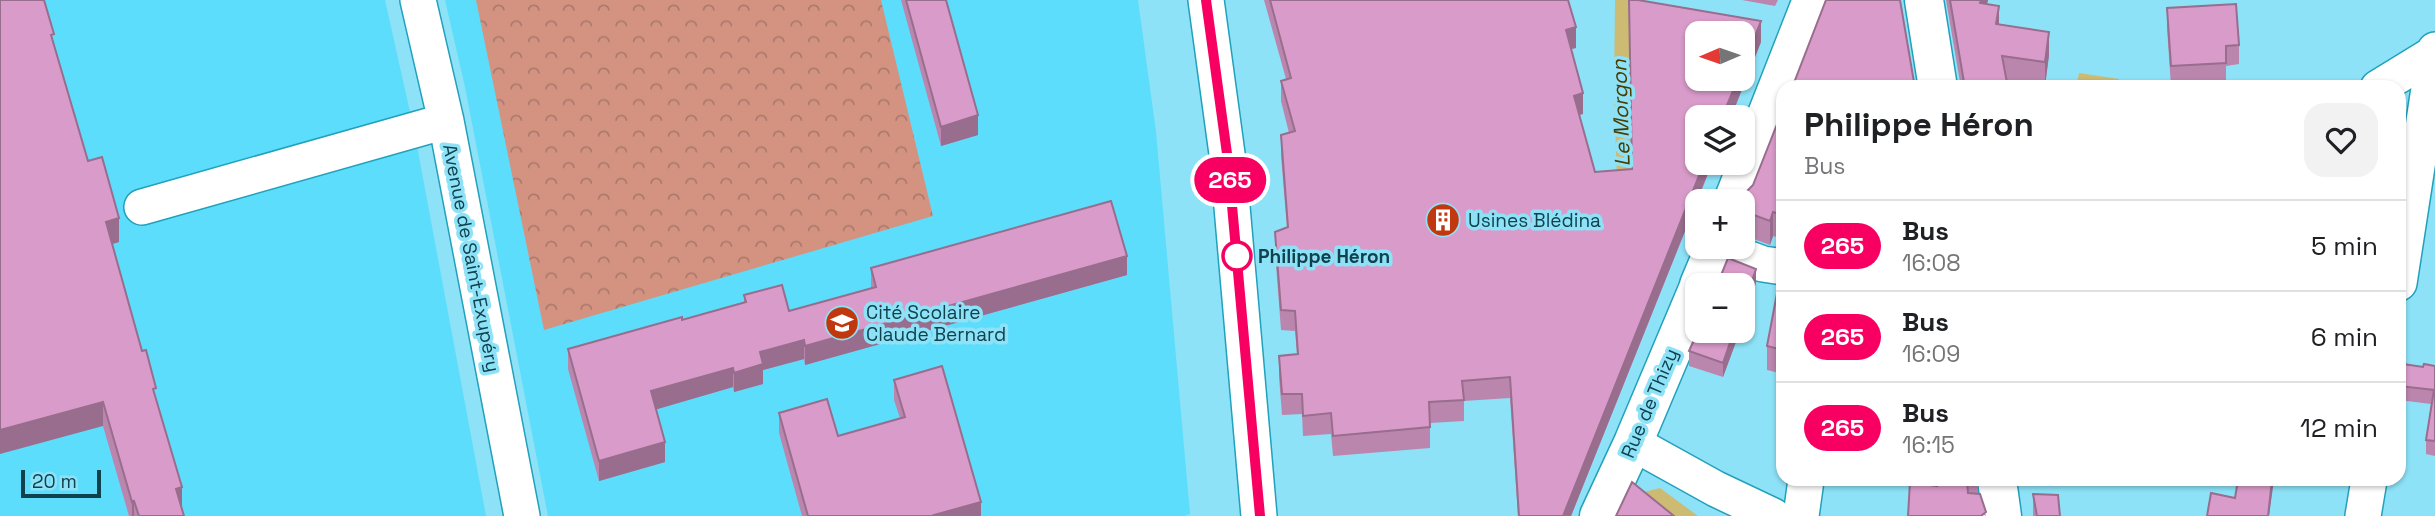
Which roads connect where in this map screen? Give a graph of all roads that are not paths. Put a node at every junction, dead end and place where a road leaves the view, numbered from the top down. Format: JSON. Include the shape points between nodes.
{"nodes":[{"id":1,"x":418,"y":0,"type":"edge"},
{"id":2,"x":1206,"y":0,"type":"edge"},
{"id":3,"x":1812,"y":0,"type":"edge"},
{"id":4,"x":1924,"y":0,"type":"edge"},
{"id":5,"x":2435,"y":52,"type":"edge"},
{"id":6,"x":1781,"y":80,"type":"edge"},
{"id":7,"x":1937,"y":80,"type":"edge"},
{"id":8,"x":2391,"y":80,"type":"edge"},
{"id":9,"x":1776,"y":92,"type":"edge"},
{"id":10,"x":446,"y":121,"type":"junction"},
{"id":11,"x":1738,"y":189,"type":"edge"},
{"id":12,"x":142,"y":207,"type":"dead end"},
{"id":13,"x":2406,"y":238,"type":"edge"},
{"id":14,"x":1749,"y":259,"type":"edge"},
{"id":15,"x":1776,"y":266,"type":"edge"},
{"id":16,"x":1685,"y":318,"type":"edge"},
{"id":17,"x":1633,"y":443,"type":"junction"},
{"id":18,"x":1805,"y":486,"type":"edge"},
{"id":19,"x":1998,"y":486,"type":"edge"},
{"id":20,"x":2368,"y":486,"type":"edge"},
{"id":21,"x":522,"y":516,"type":"edge"},
{"id":22,"x":1259,"y":516,"type":"edge"},
{"id":23,"x":1599,"y":516,"type":"edge"},
{"id":24,"x":1773,"y":516,"type":"edge"},
{"id":25,"x":1801,"y":516,"type":"edge"},
{"id":26,"x":2001,"y":516,"type":"edge"},
{"id":27,"x":2363,"y":516,"type":"edge"}],
"edges":[{"from":1,"to":10,"type":"street","name":"Avenue de Saint-Exupéry"},
{"from":2,"to":22,"type":"street","via":[[1229,174]]},
{"from":3,"to":6,"type":"main road"},
{"from":4,"to":7,"type":"main road"},
{"from":5,"to":8,"type":"street"},
{"from":5,"to":13,"type":"street"},
{"from":9,"to":11,"type":"main road"},
{"from":10,"to":12,"type":"street"},
{"from":10,"to":21,"type":"street","name":"Avenue de Saint-Exupéry"},
{"from":14,"to":15,"type":"street"},
{"from":16,"to":17,"type":"main road","name":"Rue de Thizy"},
{"from":17,"to":23,"type":"main road","name":"Rue de Thizy"},
{"from":17,"to":24,"type":"street"},
{"from":18,"to":25,"type":"street"},
{"from":19,"to":26,"type":"main road"},
{"from":20,"to":27,"type":"street"}]}
